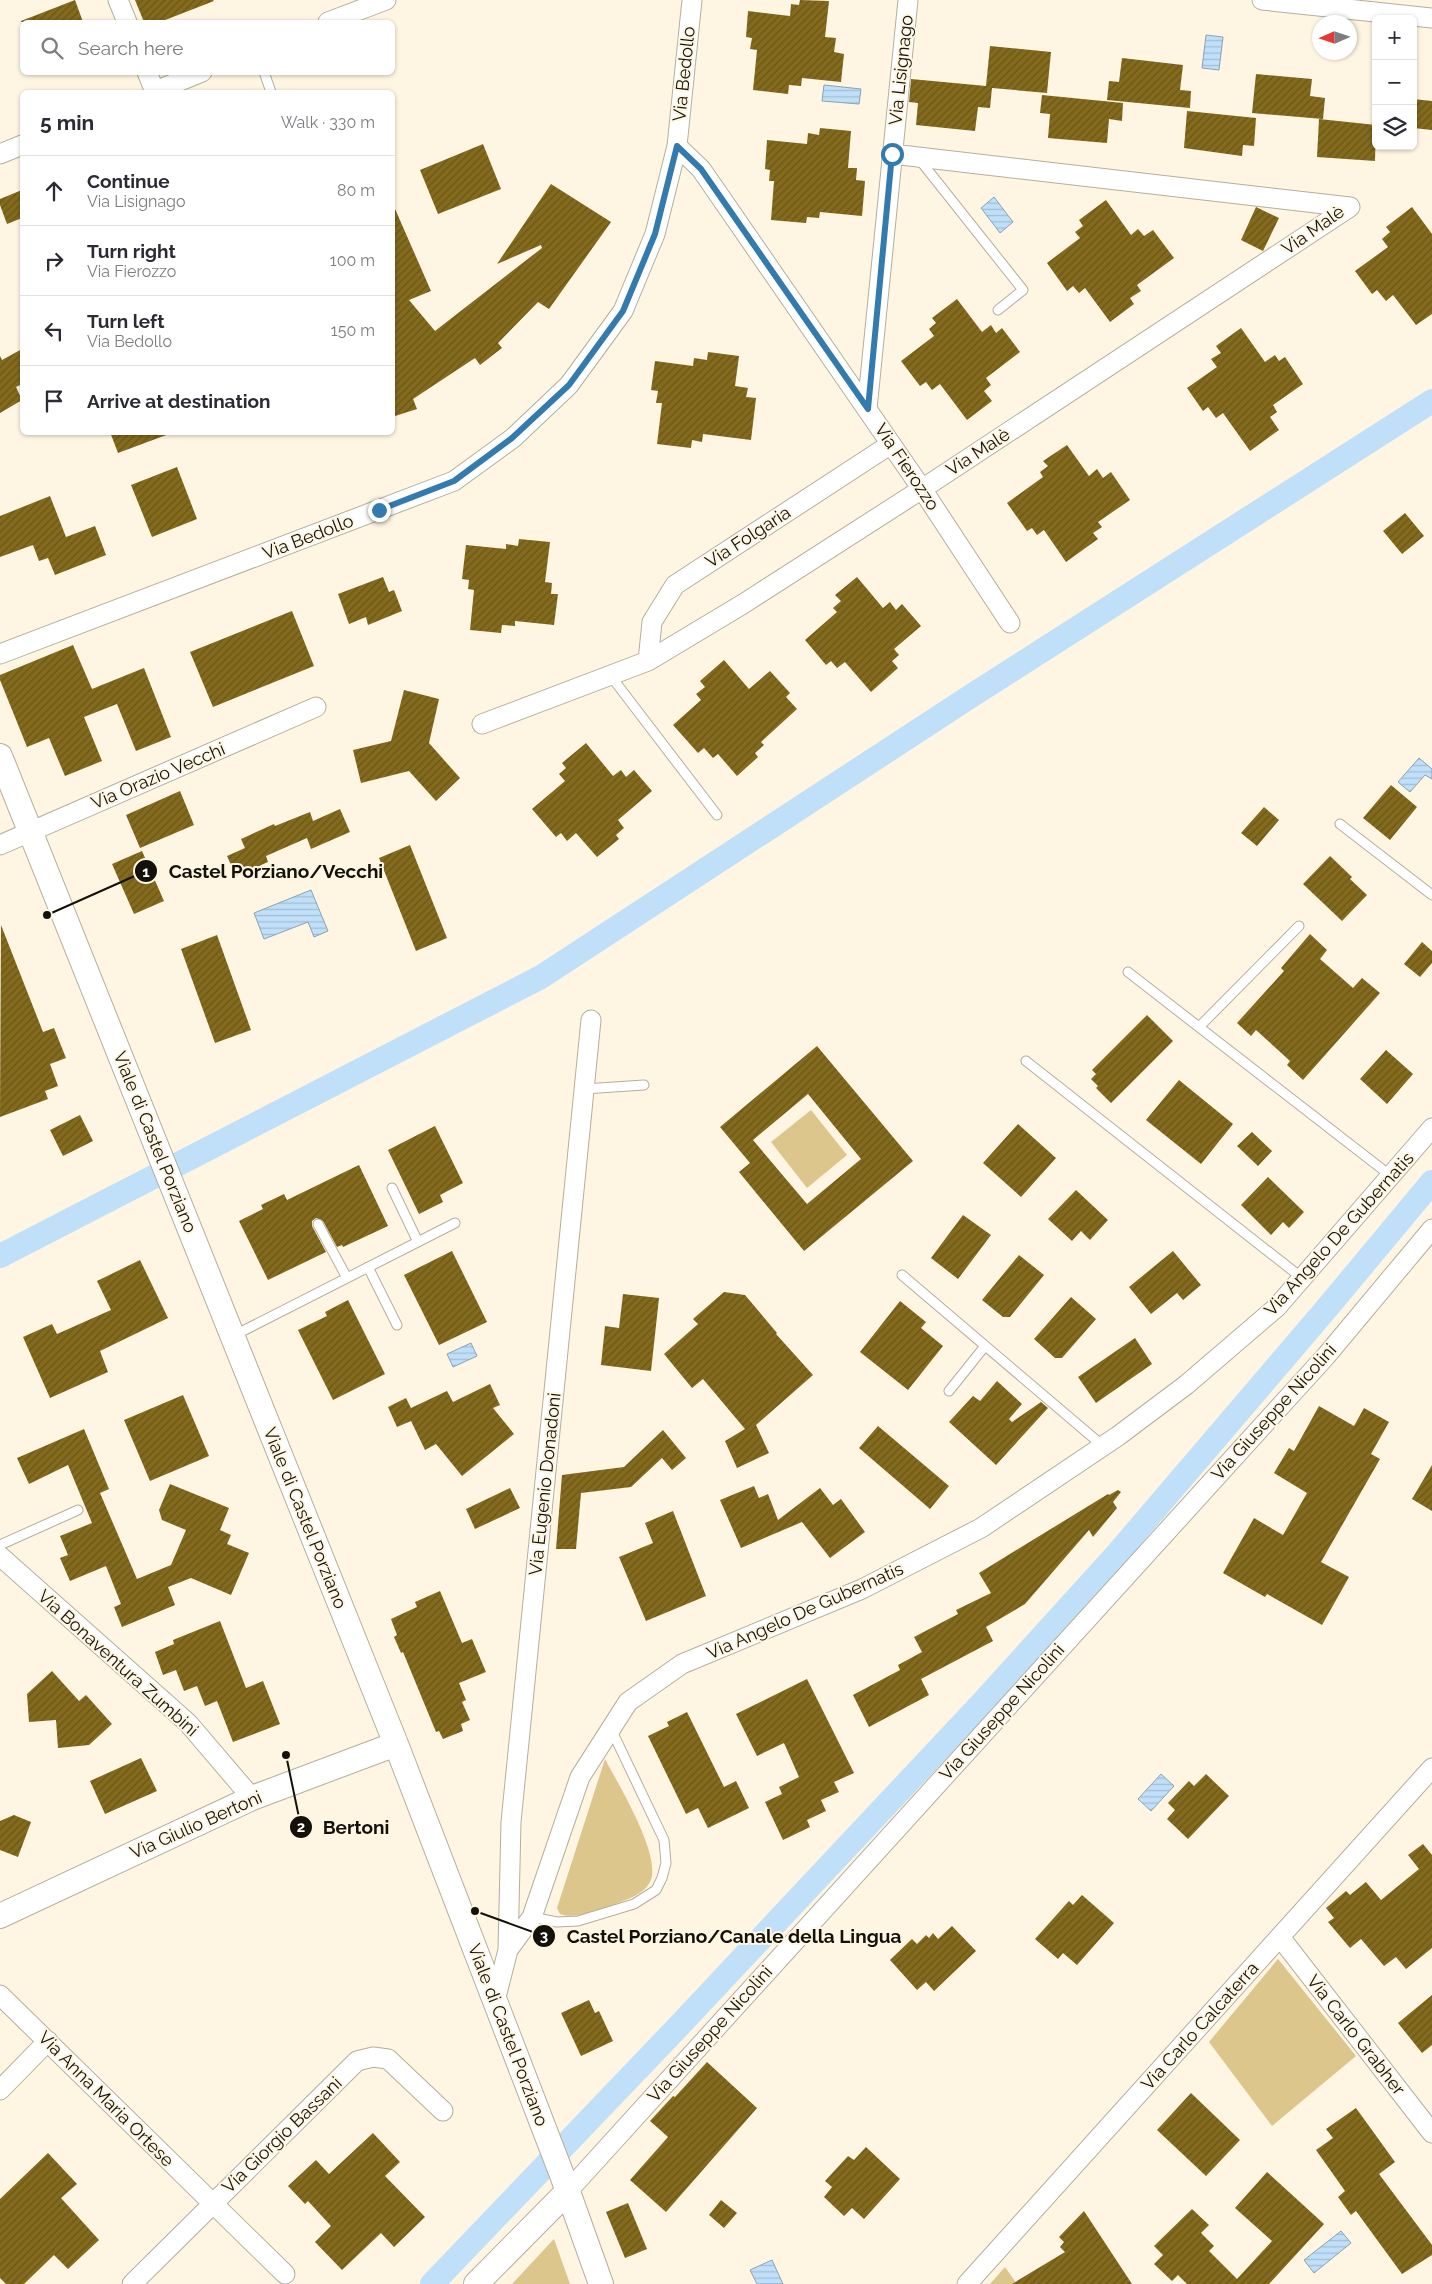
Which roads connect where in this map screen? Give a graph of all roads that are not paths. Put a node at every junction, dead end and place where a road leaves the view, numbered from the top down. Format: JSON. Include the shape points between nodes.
{"nodes":[{"id":1,"x":118,"y":0,"type":"edge"},
{"id":2,"x":386,"y":0,"type":"edge"},
{"id":3,"x":692,"y":0,"type":"edge"},
{"id":4,"x":908,"y":0,"type":"edge"},
{"id":5,"x":1262,"y":0,"type":"edge"},
{"id":6,"x":1432,"y":18,"type":"edge"},
{"id":7,"x":126,"y":20,"type":"edge"},
{"id":8,"x":333,"y":20,"type":"edge"},
{"id":9,"x":148,"y":75,"type":"edge"},
{"id":10,"x":195,"y":75,"type":"edge"},
{"id":11,"x":265,"y":75,"type":"edge"},
{"id":12,"x":153,"y":90,"type":"edge"},
{"id":13,"x":159,"y":90,"type":"edge"},
{"id":14,"x":270,"y":90,"type":"edge"},
{"id":15,"x":20,"y":146,"type":"edge"},
{"id":16,"x":677,"y":146,"type":"junction"},
{"id":17,"x":0,"y":154,"type":"edge"},
{"id":18,"x":892,"y":154,"type":"junction"},
{"id":19,"x":918,"y":157,"type":"junction"},
{"id":20,"x":998,"y":310,"type":"dead end"},
{"id":21,"x":868,"y":409,"type":"junction"},
{"id":22,"x":891,"y":444,"type":"junction"},
{"id":23,"x":922,"y":489,"type":"junction"},
{"id":24,"x":1010,"y":623,"type":"dead end"},
{"id":25,"x":0,"y":654,"type":"edge"},
{"id":26,"x":648,"y":661,"type":"junction"},
{"id":27,"x":610,"y":676,"type":"junction"},
{"id":28,"x":316,"y":707,"type":"dead end"},
{"id":29,"x":482,"y":724,"type":"dead end"},
{"id":30,"x":0,"y":756,"type":"edge"},
{"id":31,"x":717,"y":815,"type":"dead end"},
{"id":32,"x":1340,"y":824,"type":"dead end"},
{"id":33,"x":30,"y":832,"type":"junction"},
{"id":34,"x":0,"y":846,"type":"edge"},
{"id":35,"x":1432,"y":895,"type":"edge"},
{"id":36,"x":1299,"y":926,"type":"dead end"},
{"id":37,"x":1128,"y":972,"type":"dead end"},
{"id":38,"x":591,"y":1020,"type":"dead end"},
{"id":39,"x":1199,"y":1027,"type":"junction"},
{"id":40,"x":1026,"y":1061,"type":"dead end"},
{"id":41,"x":644,"y":1086,"type":"dead end"},
{"id":42,"x":584,"y":1089,"type":"junction"},
{"id":43,"x":1432,"y":1128,"type":"edge"},
{"id":44,"x":1392,"y":1176,"type":"junction"},
{"id":45,"x":392,"y":1188,"type":"dead end"},
{"id":46,"x":455,"y":1223,"type":"dead end"},
{"id":47,"x":318,"y":1224,"type":"dead end"},
{"id":48,"x":1432,"y":1229,"type":"edge"},
{"id":49,"x":418,"y":1242,"type":"junction"},
{"id":50,"x":368,"y":1267,"type":"junction"},
{"id":51,"x":902,"y":1275,"type":"dead end"},
{"id":52,"x":347,"y":1278,"type":"junction"},
{"id":53,"x":1302,"y":1278,"type":"junction"},
{"id":54,"x":397,"y":1325,"type":"dead end"},
{"id":55,"x":232,"y":1336,"type":"junction"},
{"id":56,"x":985,"y":1346,"type":"junction"},
{"id":57,"x":949,"y":1391,"type":"dead end"},
{"id":58,"x":1103,"y":1446,"type":"junction"},
{"id":59,"x":78,"y":1510,"type":"dead end"},
{"id":60,"x":0,"y":1545,"type":"edge"},
{"id":61,"x":0,"y":1556,"type":"edge"},
{"id":62,"x":611,"y":1729,"type":"junction"},
{"id":63,"x":396,"y":1744,"type":"junction"},
{"id":64,"x":1432,"y":1768,"type":"edge"},
{"id":65,"x":252,"y":1798,"type":"junction"},
{"id":66,"x":0,"y":1916,"type":"edge"},
{"id":67,"x":532,"y":1917,"type":"junction"},
{"id":68,"x":1280,"y":1937,"type":"junction"},
{"id":69,"x":508,"y":1950,"type":"junction"},
{"id":70,"x":0,"y":1995,"type":"edge"},
{"id":71,"x":495,"y":2002,"type":"junction"},
{"id":72,"x":48,"y":2041,"type":"junction"},
{"id":73,"x":0,"y":2090,"type":"edge"},
{"id":74,"x":444,"y":2111,"type":"dead end"},
{"id":75,"x":1432,"y":2133,"type":"edge"},
{"id":76,"x":565,"y":2183,"type":"junction"},
{"id":77,"x":212,"y":2203,"type":"junction"},
{"id":78,"x":285,"y":2274,"type":"dead end"},
{"id":79,"x":132,"y":2284,"type":"edge"},
{"id":80,"x":476,"y":2284,"type":"edge"},
{"id":81,"x":601,"y":2284,"type":"edge"},
{"id":82,"x":967,"y":2284,"type":"edge"}],
"edges":[{"from":1,"to":7,"type":"street"},
{"from":2,"to":8,"type":"street"},
{"from":3,"to":16,"type":"street","name":"Via Bedollo"},
{"from":4,"to":18,"type":"street","name":"Via Lisignago"},
{"from":5,"to":6,"type":"street"},
{"from":9,"to":12,"type":"street"},
{"from":10,"to":13,"type":"street"},
{"from":11,"to":14,"type":"lane"},
{"from":15,"to":17,"type":"street"},
{"from":16,"to":21,"type":"street","name":"Via Fierozzo","via":[[701,169]]},
{"from":16,"to":25,"type":"street","name":"Via Bedollo","via":[[655,234],[623,311],[569,385],[512,438],[454,481]]},
{"from":18,"to":19,"type":"street","name":"Via Malè"},
{"from":18,"to":21,"type":"street","name":"Via Lisignago"},
{"from":19,"to":20,"type":"lane","via":[[1023,290]]},
{"from":19,"to":23,"type":"street","name":"Via Malè","via":[[1350,207]]},
{"from":21,"to":22,"type":"street","name":"Via Fierozzo"},
{"from":22,"to":23,"type":"street","name":"Via Fierozzo"},
{"from":22,"to":26,"type":"street","name":"Via Folgaria","via":[[675,584],[652,622]]},
{"from":23,"to":24,"type":"street","name":"Via Fierozzo"},
{"from":23,"to":26,"type":"street","via":[[744,604]]},
{"from":26,"to":27,"type":"street"},
{"from":27,"to":29,"type":"street"},
{"from":27,"to":31,"type":"lane"},
{"from":28,"to":33,"type":"street","name":"Via Orazio Vecchi"},
{"from":30,"to":33,"type":"street","name":"Viale di Castel Porziano"},
{"from":32,"to":35,"type":"lane"},
{"from":33,"to":34,"type":"street","name":"Via Orazio Vecchi"},
{"from":33,"to":55,"type":"street","name":"Viale di Castel Porziano"},
{"from":36,"to":39,"type":"lane"},
{"from":37,"to":39,"type":"lane"},
{"from":38,"to":42,"type":"street","name":"Via Eugenio Donadoni"},
{"from":39,"to":44,"type":"lane"},
{"from":40,"to":53,"type":"lane"},
{"from":41,"to":42,"type":"lane"},
{"from":42,"to":69,"type":"street","name":"Via Eugenio Donadoni","via":[[511,1822]]},
{"from":43,"to":44,"type":"street","name":"Via Angelo De Gubernatis"},
{"from":44,"to":53,"type":"street","name":"Via Angelo De Gubernatis"},
{"from":45,"to":49,"type":"lane"},
{"from":46,"to":49,"type":"lane"},
{"from":47,"to":52,"type":"lane"},
{"from":48,"to":76,"type":"street","name":"Via Giuseppe Nicolini","via":[[1326,1356]]},
{"from":49,"to":50,"type":"lane"},
{"from":50,"to":52,"type":"lane"},
{"from":50,"to":54,"type":"lane"},
{"from":51,"to":56,"type":"lane"},
{"from":52,"to":55,"type":"lane"},
{"from":53,"to":58,"type":"street","name":"Via Angelo De Gubernatis","via":[[1277,1307],[1186,1385]]},
{"from":55,"to":63,"type":"street","name":"Viale di Castel Porziano"},
{"from":56,"to":57,"type":"lane"},
{"from":56,"to":58,"type":"lane"},
{"from":58,"to":62,"type":"street","name":"Via Angelo De Gubernatis","via":[[973,1532],[862,1589],[682,1664],[628,1702]]},
{"from":59,"to":60,"type":"lane"},
{"from":61,"to":65,"type":"street","name":"Via Bonaventura Zumbini","via":[[188,1723]]},
{"from":62,"to":67,"type":"street","name":"Via Angelo De Gubernatis","via":[[580,1777]]},
{"from":62,"to":67,"type":"lane","via":[[664,1840],[666,1863],[662,1878],[656,1890],[634,1904],[578,1921],[556,1922]]},
{"from":63,"to":65,"type":"street","name":"Via Giulio Bertoni"},
{"from":63,"to":71,"type":"street","name":"Viale di Castel Porziano"},
{"from":64,"to":68,"type":"street","name":"Via Carlo Calcaterra"},
{"from":65,"to":66,"type":"street","name":"Via Giulio Bertoni"},
{"from":67,"to":69,"type":"street","name":"Via Angelo De Gubernatis"},
{"from":68,"to":75,"type":"street","name":"Via Carlo Grabher"},
{"from":68,"to":82,"type":"street","name":"Via Carlo Calcaterra"},
{"from":69,"to":71,"type":"street","name":"Via Angelo De Gubernatis"},
{"from":70,"to":72,"type":"street","name":"Via Anna Maria Ortese"},
{"from":71,"to":76,"type":"street","name":"Viale di Castel Porziano"},
{"from":72,"to":73,"type":"street"},
{"from":72,"to":77,"type":"street","name":"Via Anna Maria Ortese"},
{"from":74,"to":77,"type":"street","name":"Via Giorgio Bassani","via":[[388,2060],[373,2057],[357,2061]]},
{"from":76,"to":80,"type":"street"},
{"from":76,"to":81,"type":"street","name":"Viale di Castel Porziano"},
{"from":77,"to":78,"type":"street","name":"Via Anna Maria Ortese"},
{"from":77,"to":79,"type":"street","name":"Via Giorgio Bassani"}]}
